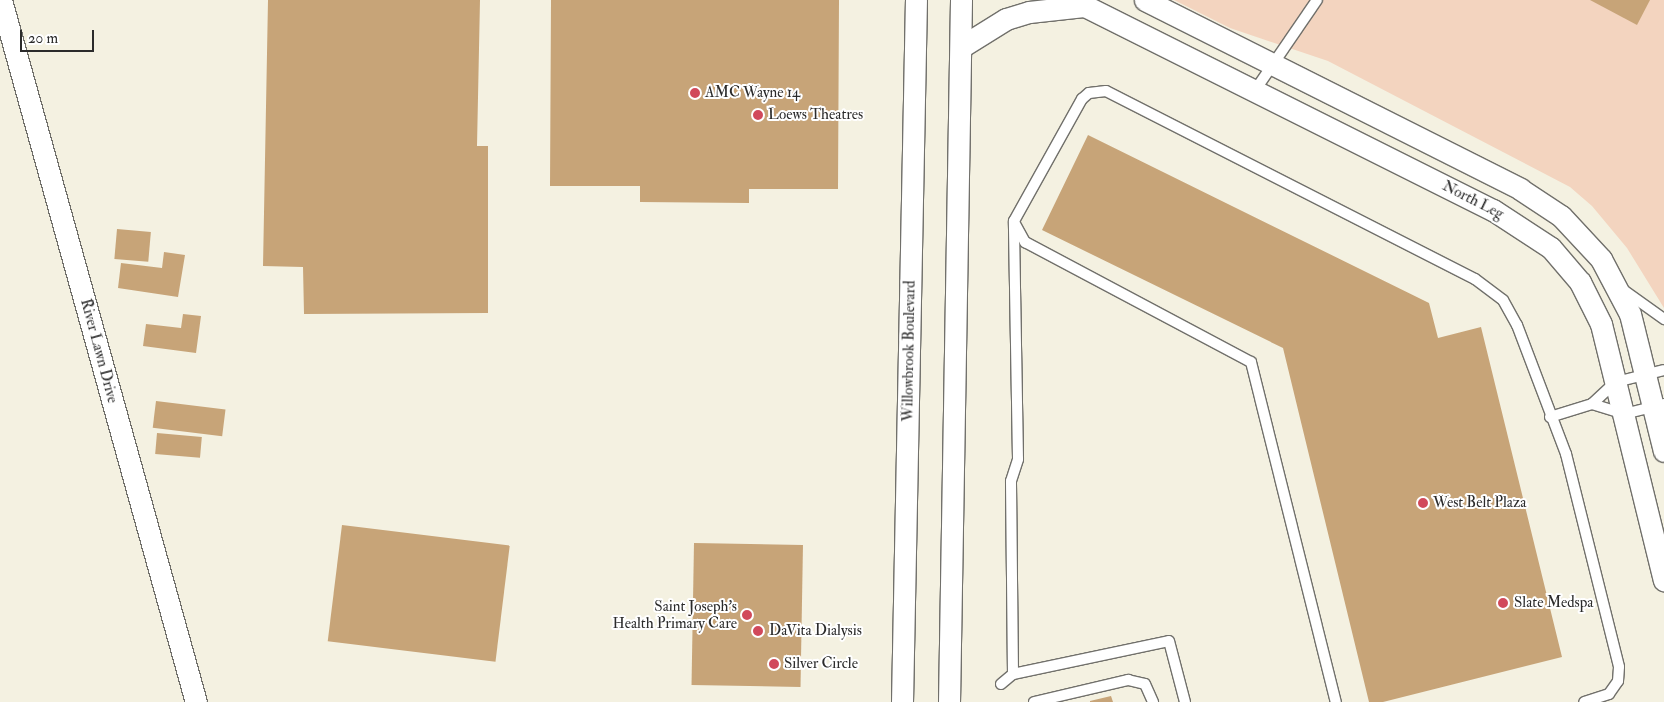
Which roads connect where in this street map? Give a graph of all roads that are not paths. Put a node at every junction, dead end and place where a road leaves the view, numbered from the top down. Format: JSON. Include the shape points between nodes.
{"nodes":[{"id":1,"x":2,"y":0,"type":"edge"},
{"id":2,"x":916,"y":0,"type":"edge"},
{"id":3,"x":961,"y":0,"type":"edge"},
{"id":4,"x":1145,"y":0,"type":"edge"},
{"id":5,"x":1317,"y":0,"type":"edge"},
{"id":6,"x":1079,"y":3,"type":"edge"},
{"id":7,"x":961,"y":47,"type":"junction"},
{"id":8,"x":1271,"y":64,"type":"junction"},
{"id":9,"x":1256,"y":89,"type":"junction"},
{"id":10,"x":1014,"y":221,"type":"junction"},
{"id":11,"x":1616,"y":285,"type":"junction"},
{"id":12,"x":1664,"y":319,"type":"edge"},
{"id":13,"x":1655,"y":372,"type":"edge"},
{"id":14,"x":1616,"y":382,"type":"junction"},
{"id":15,"x":1592,"y":404,"type":"junction"},
{"id":16,"x":1659,"y":405,"type":"edge"},
{"id":17,"x":1624,"y":414,"type":"junction"},
{"id":18,"x":1550,"y":417,"type":"junction"},
{"id":19,"x":1664,"y":451,"type":"edge"},
{"id":20,"x":1664,"y":580,"type":"edge"},
{"id":21,"x":1013,"y":674,"type":"junction"},
{"id":22,"x":1001,"y":684,"type":"dead end"},
{"id":23,"x":196,"y":702,"type":"edge"},
{"id":24,"x":902,"y":702,"type":"edge"},
{"id":25,"x":949,"y":702,"type":"edge"},
{"id":26,"x":1034,"y":702,"type":"edge"},
{"id":27,"x":1153,"y":702,"type":"edge"},
{"id":28,"x":1185,"y":702,"type":"edge"},
{"id":29,"x":1336,"y":702,"type":"edge"},
{"id":30,"x":1584,"y":702,"type":"edge"}],
"edges":[{"from":1,"to":23,"type":"street","name":"River Lawn Drive"},
{"from":2,"to":24,"type":"street","name":"Willowbrook Boulevard"},
{"from":3,"to":7,"type":"street"},
{"from":4,"to":8,"type":"street","name":"North Leg"},
{"from":5,"to":8,"type":"lane"},
{"from":6,"to":7,"type":"street","via":[[1006,18]]},
{"from":6,"to":9,"type":"street","name":"North Leg"},
{"from":7,"to":25,"type":"street"},
{"from":8,"to":9,"type":"lane"},
{"from":8,"to":11,"type":"street","name":"North Leg","via":[[1541,201],[1582,236]]},
{"from":9,"to":14,"type":"street","name":"North Leg","via":[[1534,234],[1566,264],[1592,303]]},
{"from":10,"to":18,"type":"lane","via":[[1082,99],[1089,93],[1106,91],[1475,279],[1503,300],[1517,325]]},
{"from":10,"to":21,"type":"lane","via":[[1018,458],[1011,481]]},
{"from":10,"to":29,"type":"lane","via":[[1025,242],[1251,362]]},
{"from":11,"to":12,"type":"lane"},
{"from":11,"to":13,"type":"street","name":"North Leg"},
{"from":13,"to":14,"type":"lane"},
{"from":13,"to":16,"type":"street","name":"North Leg"},
{"from":14,"to":15,"type":"lane"},
{"from":14,"to":17,"type":"street","name":"North Leg"},
{"from":15,"to":17,"type":"lane"},
{"from":15,"to":18,"type":"lane"},
{"from":16,"to":17,"type":"lane"},
{"from":16,"to":19,"type":"street","name":"North Leg"},
{"from":17,"to":20,"type":"street","name":"North Leg"},
{"from":18,"to":30,"type":"lane","via":[[1566,454],[1619,667],[1618,681],[1609,694]]},
{"from":21,"to":22,"type":"lane"},
{"from":21,"to":28,"type":"lane","via":[[1169,641]]},
{"from":26,"to":27,"type":"lane","via":[[1128,680],[1145,684]]}]}
